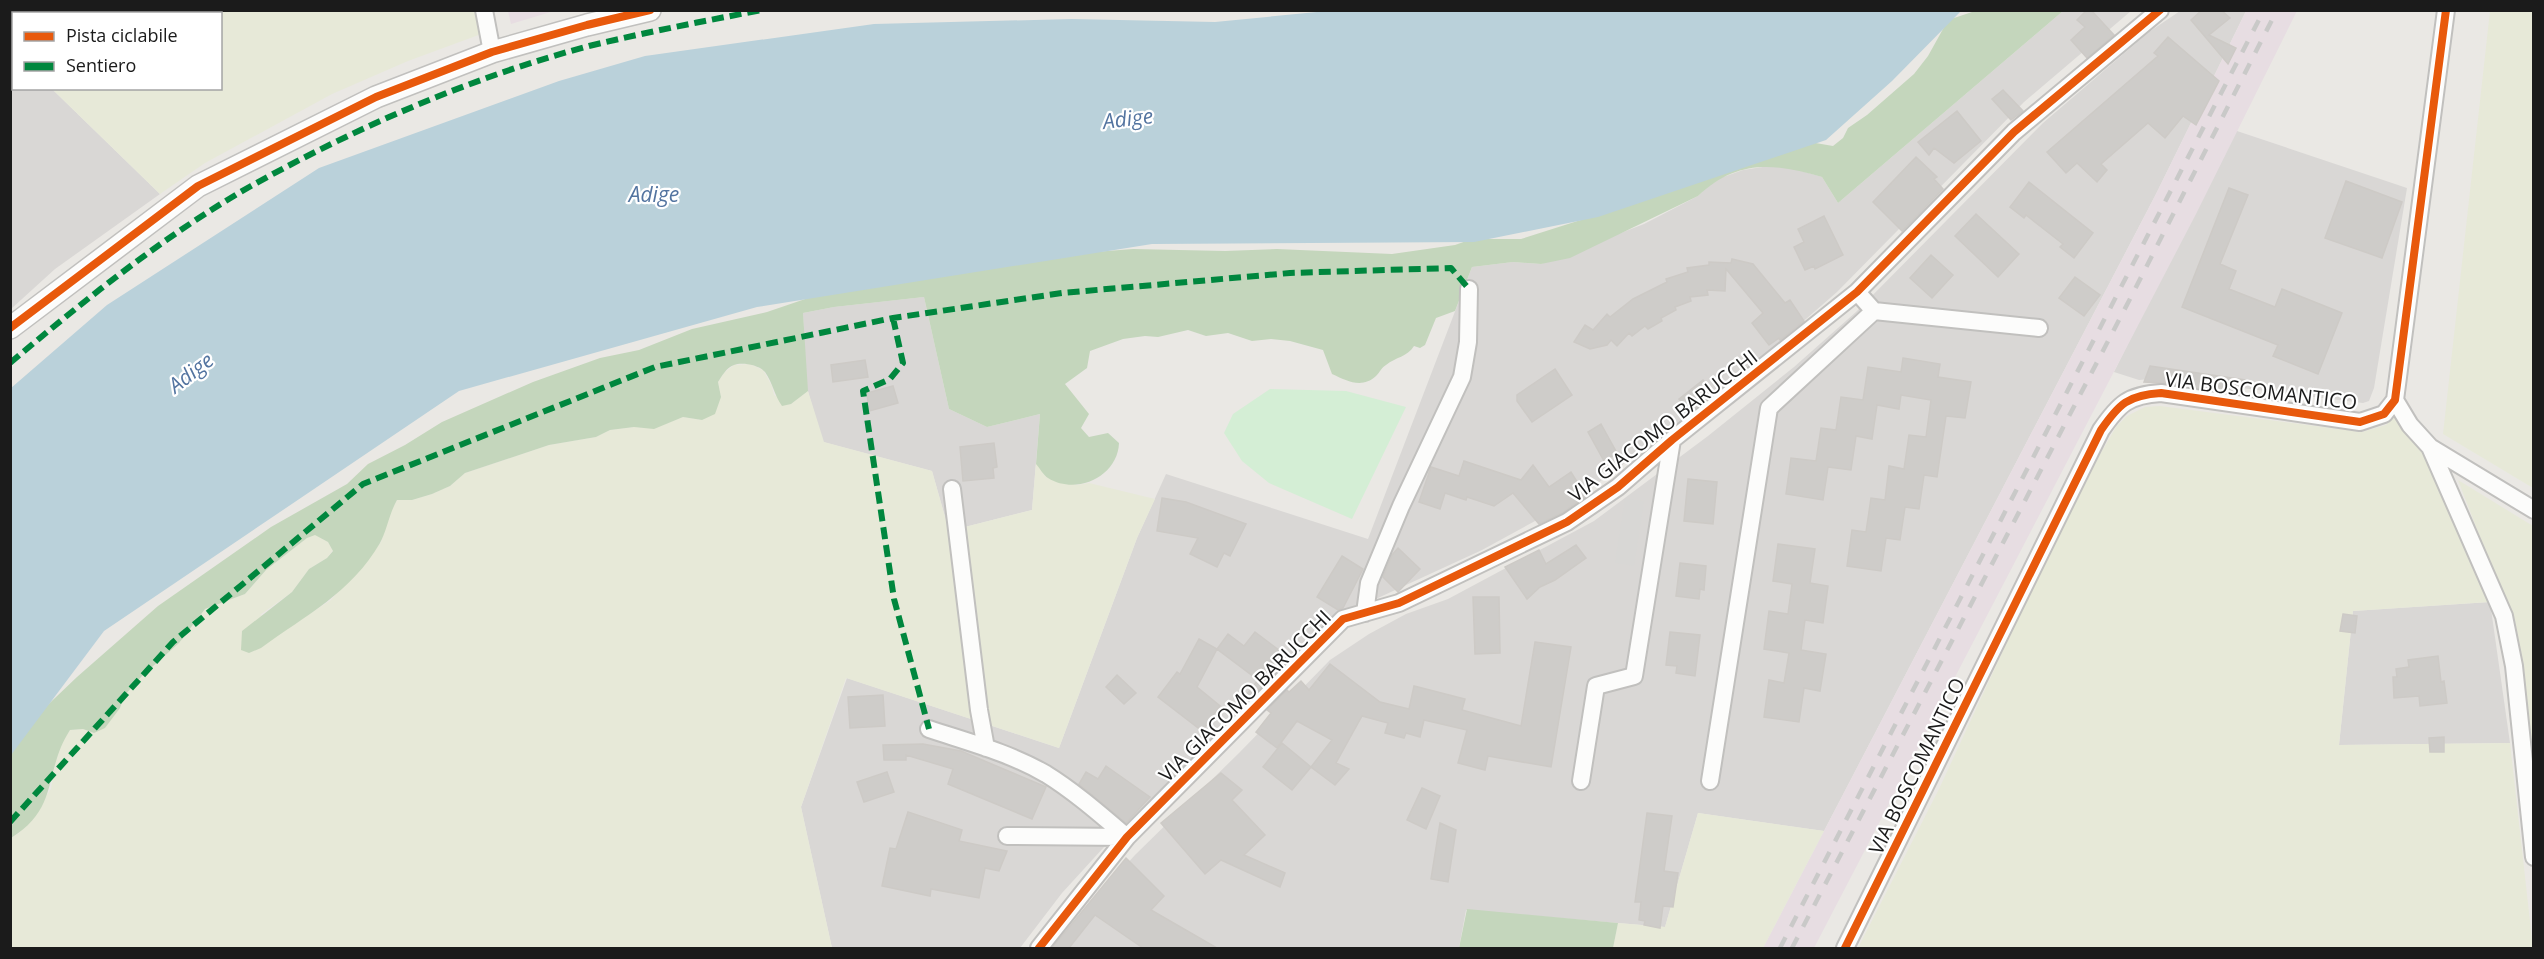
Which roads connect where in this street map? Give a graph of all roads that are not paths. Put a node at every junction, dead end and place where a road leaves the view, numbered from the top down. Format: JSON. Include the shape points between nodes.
{"nodes":[{"id":1,"x":484,"y":10,"type":"edge"},
{"id":2,"x":650,"y":10,"type":"edge"},
{"id":3,"x":2160,"y":10,"type":"edge"},
{"id":4,"x":2446,"y":10,"type":"edge"},
{"id":5,"x":492,"y":52,"type":"junction"},
{"id":6,"x":1469,"y":289,"type":"dead end"},
{"id":7,"x":1857,"y":292,"type":"junction"},
{"id":8,"x":1874,"y":311,"type":"junction"},
{"id":9,"x":10,"y":328,"type":"edge"},
{"id":10,"x":2039,"y":328,"type":"dead end"},
{"id":11,"x":2395,"y":400,"type":"junction"},
{"id":12,"x":1672,"y":440,"type":"junction"},
{"id":13,"x":2430,"y":447,"type":"junction"},
{"id":14,"x":952,"y":489,"type":"dead end"},
{"id":15,"x":2534,"y":510,"type":"edge"},
{"id":16,"x":1365,"y":613,"type":"junction"},
{"id":17,"x":928,"y":729,"type":"dead end"},
{"id":18,"x":986,"y":748,"type":"junction"},
{"id":19,"x":1581,"y":781,"type":"dead end"},
{"id":20,"x":1710,"y":781,"type":"dead end"},
{"id":21,"x":1007,"y":836,"type":"dead end"},
{"id":22,"x":1127,"y":837,"type":"junction"},
{"id":23,"x":2534,"y":857,"type":"edge"},
{"id":24,"x":1039,"y":948,"type":"edge"},
{"id":25,"x":1845,"y":948,"type":"edge"}],
"edges":[{"from":1,"to":5,"type":"street"},
{"from":2,"to":5,"type":"street"},
{"from":3,"to":7,"type":"street","name":"VIA GIACOMO BARUCCHI","via":[[2014,132]]},
{"from":4,"to":11,"type":"street"},
{"from":5,"to":9,"type":"street","via":[[376,97],[198,186]]},
{"from":6,"to":16,"type":"street","via":[[1468,342],[1462,377],[1369,583]]},
{"from":7,"to":8,"type":"street"},
{"from":7,"to":12,"type":"street","name":"VIA GIACOMO BARUCCHI"},
{"from":8,"to":10,"type":"street"},
{"from":8,"to":20,"type":"street","via":[[1769,408]]},
{"from":11,"to":13,"type":"street"},
{"from":11,"to":25,"type":"street","name":"VIA BOSCOMANTICO","via":[[2384,414],[2360,422],[2161,393],[2140,394],[2118,406],[2101,430]]},
{"from":12,"to":16,"type":"street","name":"VIA GIACOMO BARUCCHI","via":[[1618,487],[1567,522],[1400,603]]},
{"from":12,"to":19,"type":"street","name":"VIA GIACOMO BARUCCHI","via":[[1634,676],[1596,686]]},
{"from":13,"to":15,"type":"street"},
{"from":13,"to":23,"type":"street","via":[[2504,616],[2514,666]]},
{"from":14,"to":18,"type":"street"},
{"from":16,"to":22,"type":"street","name":"VIA GIACOMO BARUCCHI","via":[[1343,619]]},
{"from":17,"to":18,"type":"street"},
{"from":18,"to":22,"type":"street","via":[[1045,774],[1087,802]]},
{"from":21,"to":22,"type":"street"},
{"from":22,"to":24,"type":"street","name":"VIA GIACOMO BARUCCHI"}]}
